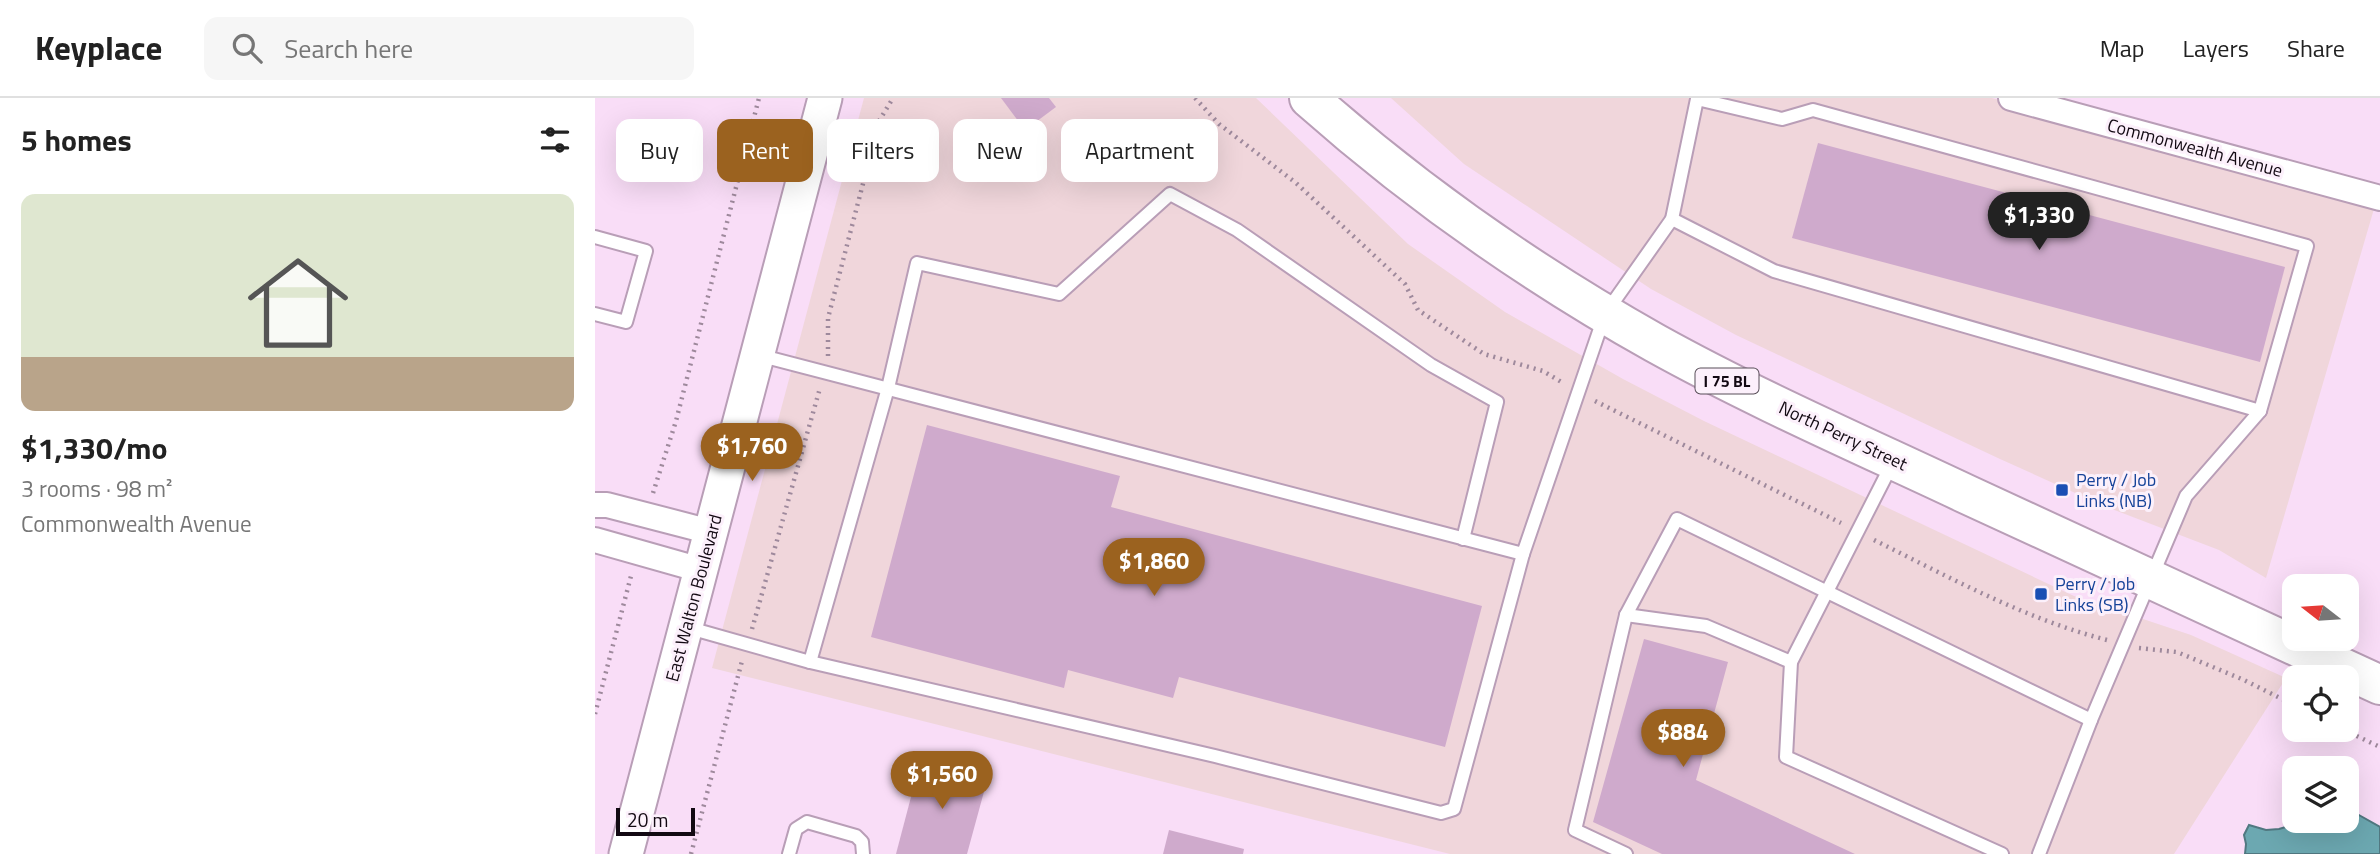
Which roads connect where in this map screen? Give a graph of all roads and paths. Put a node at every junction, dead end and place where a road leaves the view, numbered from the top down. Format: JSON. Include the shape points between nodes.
{"nodes":[{"id":1,"x":759,"y":98,"type":"edge"},
{"id":2,"x":893,"y":98,"type":"edge"},
{"id":3,"x":1195,"y":98,"type":"edge"},
{"id":4,"x":1308,"y":98,"type":"edge"},
{"id":5,"x":2027,"y":100,"type":"edge"},
{"id":6,"x":822,"y":111,"type":"edge"},
{"id":7,"x":838,"y":119,"type":"edge"},
{"id":8,"x":881,"y":119,"type":"edge"},
{"id":9,"x":864,"y":182,"type":"edge"},
{"id":10,"x":2380,"y":198,"type":"edge"},
{"id":11,"x":1672,"y":219,"type":"junction"},
{"id":12,"x":595,"y":237,"type":"edge"},
{"id":13,"x":595,"y":314,"type":"edge"},
{"id":14,"x":1605,"y":314,"type":"junction"},
{"id":15,"x":758,"y":355,"type":"junction"},
{"id":16,"x":825,"y":372,"type":"junction"},
{"id":17,"x":888,"y":388,"type":"junction"},
{"id":18,"x":1579,"y":391,"type":"junction"},
{"id":19,"x":2260,"y":411,"type":"junction"},
{"id":20,"x":1894,"y":460,"type":"junction"},
{"id":21,"x":595,"y":505,"type":"edge"},
{"id":22,"x":646,"y":515,"type":"junction"},
{"id":23,"x":711,"y":532,"type":"junction"},
{"id":24,"x":1858,"y":532,"type":"junction"},
{"id":25,"x":1463,"y":538,"type":"junction"},
{"id":26,"x":595,"y":540,"type":"edge"},
{"id":27,"x":637,"y":553,"type":"junction"},
{"id":28,"x":1523,"y":554,"type":"junction"},
{"id":29,"x":701,"y":570,"type":"junction"},
{"id":30,"x":2150,"y":579,"type":"junction"},
{"id":31,"x":1827,"y":592,"type":"junction"},
{"id":32,"x":1626,"y":615,"type":"junction"},
{"id":33,"x":686,"y":627,"type":"junction"},
{"id":34,"x":747,"y":644,"type":"junction"},
{"id":35,"x":2122,"y":644,"type":"junction"},
{"id":36,"x":810,"y":662,"type":"junction"},
{"id":37,"x":1791,"y":662,"type":"junction"},
{"id":38,"x":2380,"y":685,"type":"edge"},
{"id":39,"x":2282,"y":699,"type":"edge"},
{"id":40,"x":595,"y":714,"type":"edge"},
{"id":41,"x":2091,"y":720,"type":"junction"},
{"id":42,"x":2359,"y":737,"type":"edge"},
{"id":43,"x":2380,"y":747,"type":"edge"},
{"id":44,"x":626,"y":854,"type":"edge"},
{"id":45,"x":691,"y":854,"type":"edge"},
{"id":46,"x":789,"y":854,"type":"edge"},
{"id":47,"x":863,"y":854,"type":"edge"},
{"id":48,"x":1626,"y":854,"type":"edge"},
{"id":49,"x":2002,"y":854,"type":"edge"},
{"id":50,"x":2039,"y":854,"type":"edge"}],
"edges":[{"from":1,"to":22,"type":"path","via":[[676,421]]},
{"from":2,"to":8,"type":"path"},
{"from":3,"to":18,"type":"path","via":[[1219,124],[1296,183],[1405,284],[1418,310],[1484,354],[1543,371]]},
{"from":4,"to":14,"type":"main road","name":"North Perry Street","number":"I 75 BL","via":[[1449,211]]},
{"from":5,"to":10,"type":"street","name":"Commonwealth Avenue"},
{"from":6,"to":7,"type":"lane"},
{"from":6,"to":15,"type":"main road","name":"East Walton Boulevard"},
{"from":9,"to":16,"type":"path","via":[[828,318]]},
{"from":11,"to":14,"type":"lane"},
{"from":11,"to":19,"type":"lane","via":[[1774,271]]},
{"from":11,"to":19,"type":"lane","via":[[1697,99],[1782,119],[1813,110],[2307,246]]},
{"from":12,"to":13,"type":"lane","via":[[646,251],[627,322]]},
{"from":14,"to":18,"type":"lane"},
{"from":14,"to":20,"type":"main road","name":"North Perry Street","number":"I 75 BL","via":[[1718,376]]},
{"from":15,"to":16,"type":"lane"},
{"from":15,"to":23,"type":"main road","name":"East Walton Boulevard"},
{"from":16,"to":17,"type":"lane"},
{"from":16,"to":34,"type":"path"},
{"from":17,"to":25,"type":"lane"},
{"from":17,"to":25,"type":"lane","via":[[917,263],[1059,294],[1170,194],[1237,230],[1430,365],[1497,402]]},
{"from":17,"to":36,"type":"lane"},
{"from":18,"to":24,"type":"path"},
{"from":18,"to":28,"type":"lane"},
{"from":19,"to":30,"type":"lane","via":[[2186,496]]},
{"from":20,"to":24,"type":"lane"},
{"from":20,"to":30,"type":"main road","name":"North Perry Street","number":"I 75 BL"},
{"from":21,"to":22,"type":"street"},
{"from":22,"to":23,"type":"street"},
{"from":23,"to":29,"type":"main road","name":"East Walton Boulevard"},
{"from":24,"to":31,"type":"lane"},
{"from":24,"to":35,"type":"path","via":[[1973,589],[2081,633]]},
{"from":25,"to":28,"type":"lane"},
{"from":26,"to":27,"type":"street"},
{"from":27,"to":29,"type":"street"},
{"from":27,"to":40,"type":"path"},
{"from":28,"to":36,"type":"lane","via":[[1454,808],[1441,813],[1215,755]]},
{"from":29,"to":33,"type":"main road","name":"East Walton Boulevard"},
{"from":30,"to":35,"type":"lane"},
{"from":30,"to":38,"type":"main road","name":"North Perry Street","number":"I 75 BL"},
{"from":31,"to":32,"type":"lane","via":[[1677,519]]},
{"from":31,"to":37,"type":"lane"},
{"from":31,"to":41,"type":"lane"},
{"from":32,"to":37,"type":"lane","via":[[1706,626]]},
{"from":32,"to":48,"type":"lane","via":[[1575,830]]},
{"from":33,"to":34,"type":"lane"},
{"from":33,"to":44,"type":"main road","name":"East Walton Boulevard"},
{"from":34,"to":36,"type":"lane"},
{"from":34,"to":45,"type":"path"},
{"from":35,"to":39,"type":"path","via":[[2177,652]]},
{"from":35,"to":41,"type":"lane"},
{"from":37,"to":49,"type":"lane","via":[[1786,757]]},
{"from":41,"to":50,"type":"lane"},
{"from":42,"to":43,"type":"path"},
{"from":46,"to":47,"type":"lane","via":[[796,829],[807,822],[856,836]]}]}
